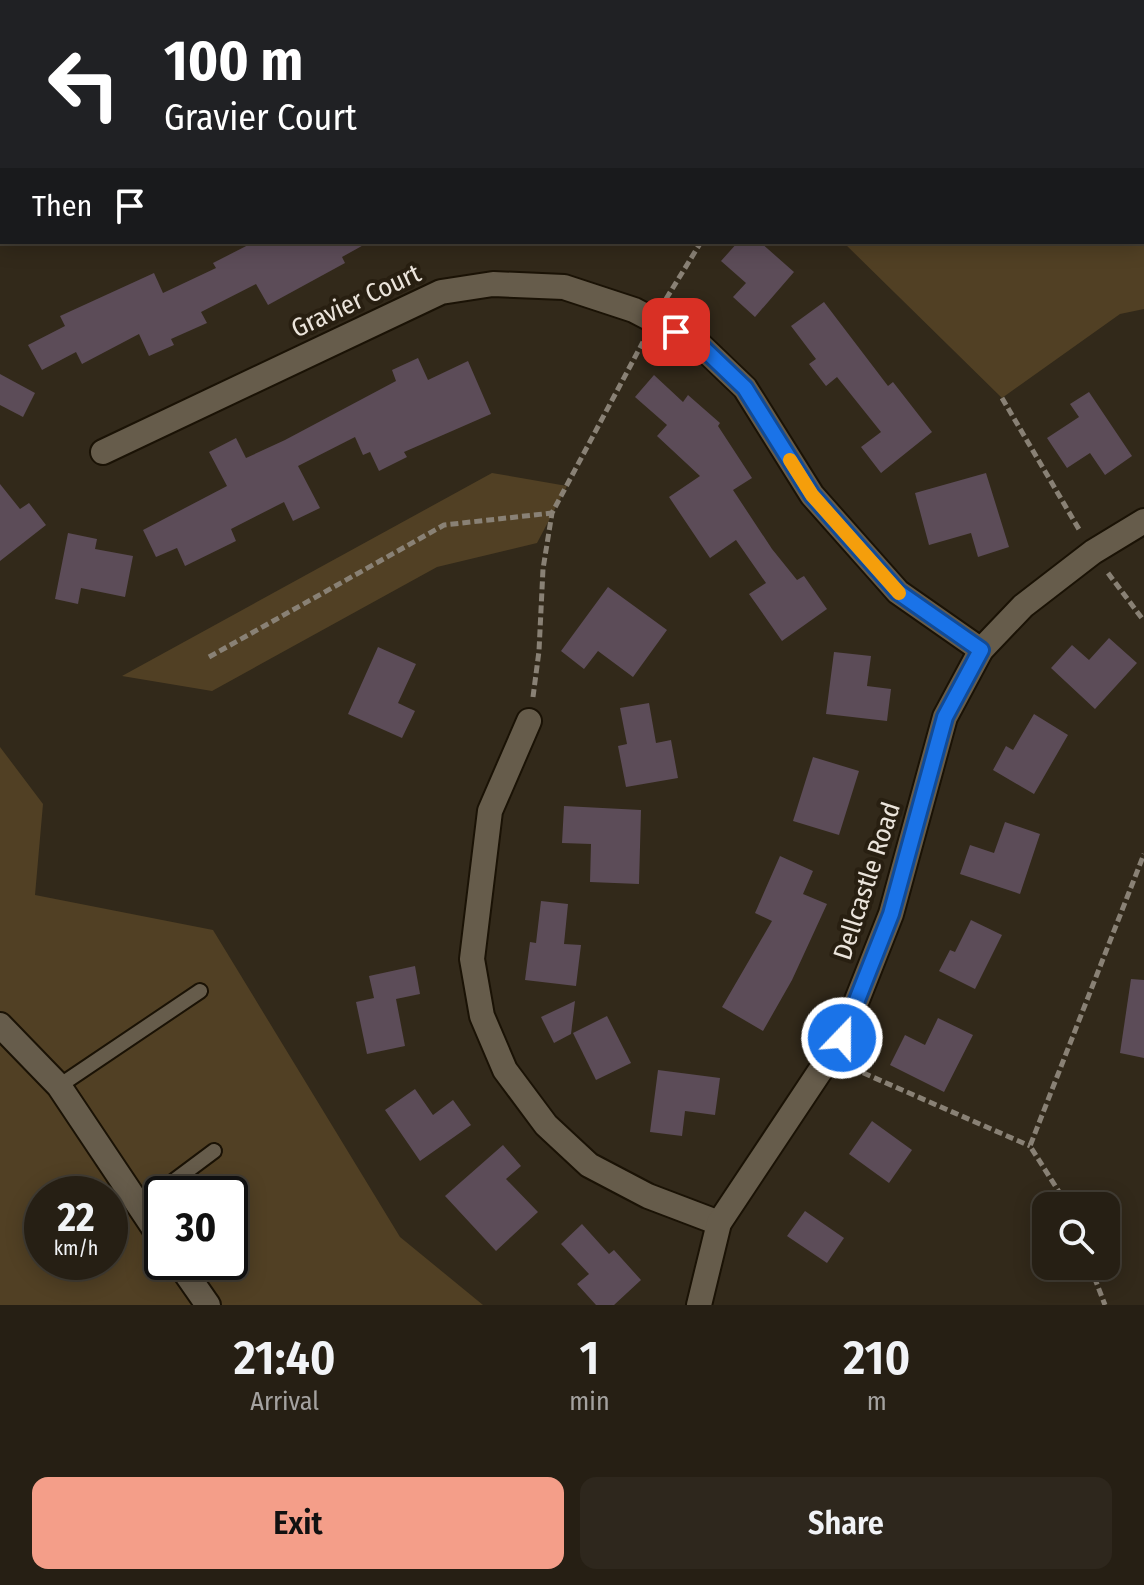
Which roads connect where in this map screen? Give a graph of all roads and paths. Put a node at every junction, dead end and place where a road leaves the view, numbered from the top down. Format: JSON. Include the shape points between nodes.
{"nodes":[{"id":1,"x":700,"y":244,"type":"edge"},
{"id":2,"x":653,"y":320,"type":"junction"},
{"id":3,"x":1002,"y":398,"type":"dead end"},
{"id":4,"x":103,"y":452,"type":"dead end"},
{"id":5,"x":552,"y":513,"type":"junction"},
{"id":6,"x":1144,"y":521,"type":"edge"},
{"id":7,"x":1093,"y":552,"type":"junction"},
{"id":8,"x":1144,"y":621,"type":"edge"},
{"id":9,"x":981,"y":650,"type":"junction"},
{"id":10,"x":209,"y":657,"type":"dead end"},
{"id":11,"x":529,"y":721,"type":"joint"},
{"id":12,"x":1144,"y":854,"type":"edge"},
{"id":13,"x":200,"y":991,"type":"dead end"},
{"id":14,"x":0,"y":1025,"type":"edge"},
{"id":15,"x":829,"y":1058,"type":"junction"},
{"id":16,"x":59,"y":1086,"type":"junction"},
{"id":17,"x":1030,"y":1146,"type":"junction"},
{"id":18,"x":214,"y":1151,"type":"dead end"},
{"id":19,"x":1059,"y":1192,"type":"edge"},
{"id":20,"x":139,"y":1207,"type":"junction"},
{"id":21,"x":144,"y":1214,"type":"edge"},
{"id":22,"x":719,"y":1223,"type":"junction"},
{"id":23,"x":191,"y":1280,"type":"edge"},
{"id":24,"x":1095,"y":1280,"type":"edge"},
{"id":25,"x":208,"y":1305,"type":"edge"},
{"id":26,"x":699,"y":1305,"type":"edge"},
{"id":27,"x":1105,"y":1305,"type":"edge"}],
"edges":[{"from":1,"to":2,"type":"path"},
{"from":2,"to":4,"type":"street","name":"Gravier Court","via":[[564,287],[493,284],[441,292]]},
{"from":2,"to":5,"type":"path"},
{"from":2,"to":9,"type":"street","name":"Gravier Court","via":[[699,344],[745,388],[812,495],[898,592]]},
{"from":3,"to":7,"type":"path"},
{"from":5,"to":10,"type":"path","via":[[444,525]]},
{"from":5,"to":11,"type":"path"},
{"from":6,"to":7,"type":"street","name":"Dellcastle Road"},
{"from":7,"to":8,"type":"path"},
{"from":7,"to":9,"type":"street","name":"Dellcastle Road","via":[[1023,606]]},
{"from":9,"to":15,"type":"street","name":"Dellcastle Road","via":[[945,717],[891,914],[842,1038]]},
{"from":11,"to":22,"type":"street","via":[[490,811],[472,959],[482,1016],[505,1070],[546,1125],[589,1165],[648,1196]]},
{"from":12,"to":17,"type":"path"},
{"from":13,"to":16,"type":"lane"},
{"from":14,"to":16,"type":"street"},
{"from":15,"to":17,"type":"path"},
{"from":15,"to":22,"type":"street","name":"Dellcastle Road"},
{"from":16,"to":20,"type":"street"},
{"from":17,"to":19,"type":"path"},
{"from":18,"to":20,"type":"lane"},
{"from":20,"to":21,"type":"street"},
{"from":22,"to":26,"type":"street","name":"Dellcastle Road"},
{"from":23,"to":25,"type":"street"},
{"from":24,"to":27,"type":"path"}]}
